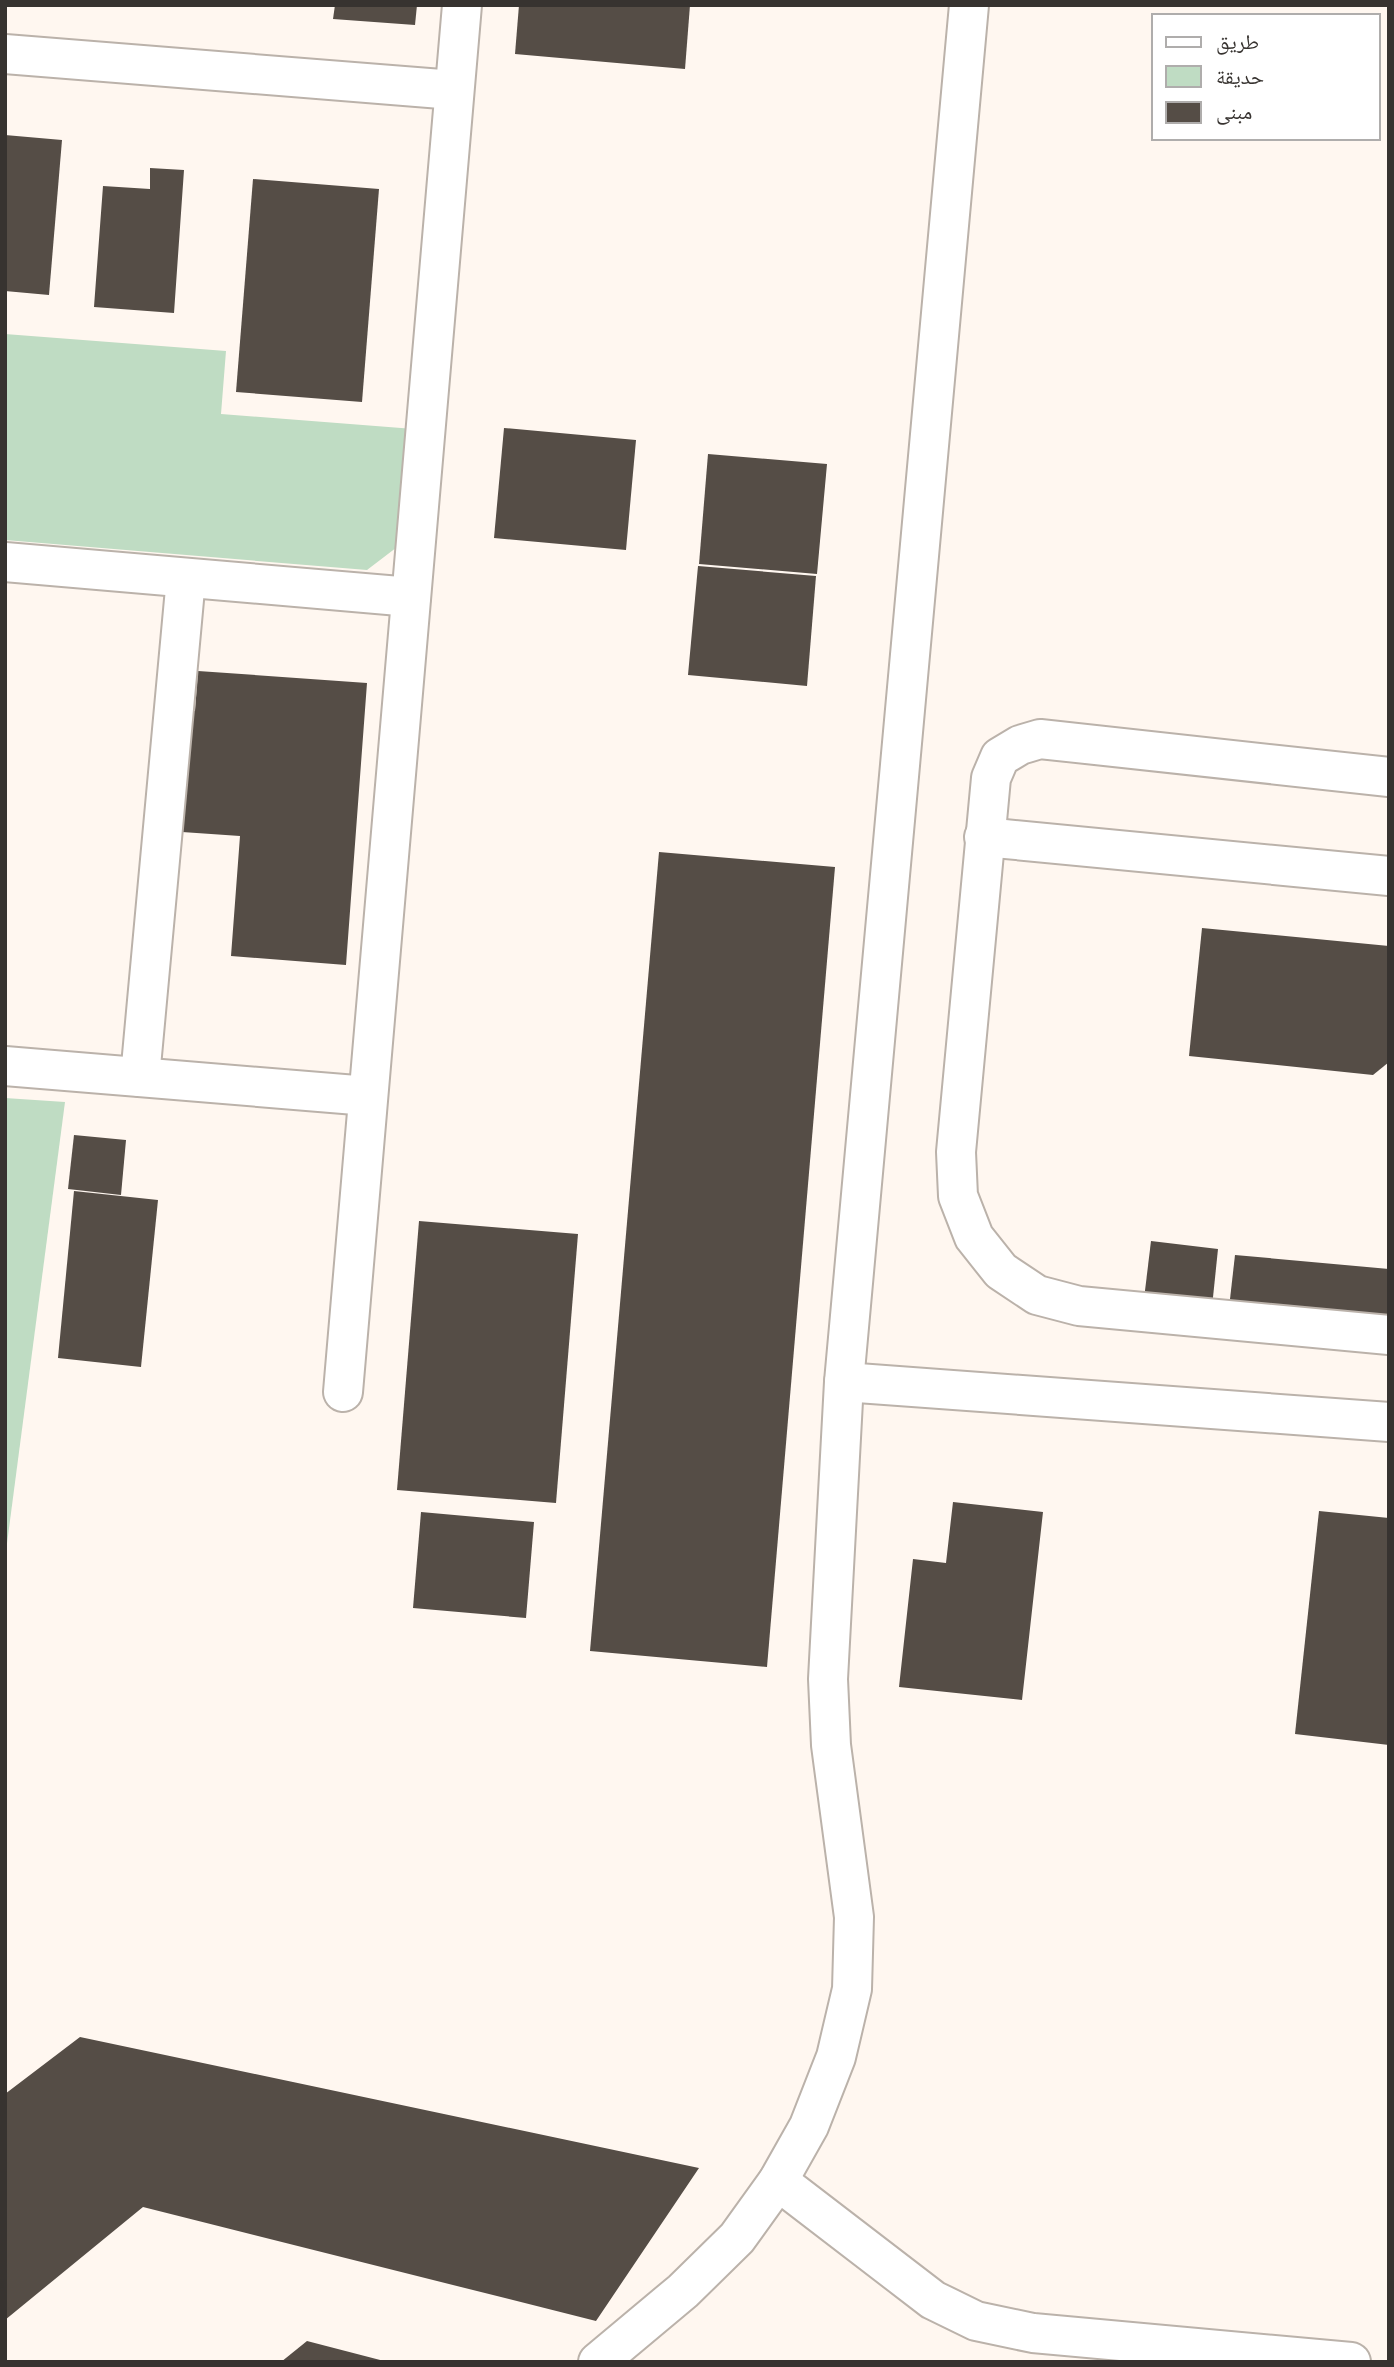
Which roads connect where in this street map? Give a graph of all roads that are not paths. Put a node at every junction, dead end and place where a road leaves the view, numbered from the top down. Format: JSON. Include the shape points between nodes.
{"nodes":[{"id":1,"x":462,"y":5,"type":"edge"},
{"id":2,"x":969,"y":5,"type":"edge"},
{"id":3,"x":5,"y":54,"type":"edge"},
{"id":4,"x":454,"y":90,"type":"junction"},
{"id":5,"x":5,"y":562,"type":"edge"},
{"id":6,"x":186,"y":578,"type":"junction"},
{"id":7,"x":411,"y":597,"type":"junction"},
{"id":8,"x":1389,"y":777,"type":"edge"},
{"id":9,"x":984,"y":837,"type":"junction"},
{"id":10,"x":1389,"y":876,"type":"edge"},
{"id":11,"x":5,"y":1066,"type":"edge"},
{"id":12,"x":140,"y":1077,"type":"junction"},
{"id":13,"x":368,"y":1096,"type":"junction"},
{"id":14,"x":1389,"y":1335,"type":"edge"},
{"id":15,"x":844,"y":1382,"type":"junction"},
{"id":16,"x":343,"y":1392,"type":"dead end"},
{"id":17,"x":1389,"y":1422,"type":"edge"},
{"id":18,"x":778,"y":2180,"type":"junction"},
{"id":19,"x":598,"y":2362,"type":"edge"},
{"id":20,"x":1351,"y":2362,"type":"edge"}],
"edges":[{"from":1,"to":4,"type":"street"},
{"from":2,"to":15,"type":"street"},
{"from":3,"to":4,"type":"street"},
{"from":4,"to":7,"type":"street"},
{"from":5,"to":6,"type":"street"},
{"from":6,"to":7,"type":"street"},
{"from":6,"to":12,"type":"street"},
{"from":7,"to":13,"type":"street"},
{"from":8,"to":9,"type":"street","via":[[1040,738],[1000,757],[991,778]]},
{"from":9,"to":10,"type":"street"},
{"from":9,"to":14,"type":"street","via":[[956,1152],[958,1195],[974,1237],[1001,1271],[1037,1295],[1079,1306]]},
{"from":11,"to":12,"type":"street"},
{"from":12,"to":13,"type":"street"},
{"from":13,"to":16,"type":"street"},
{"from":15,"to":17,"type":"street"},
{"from":15,"to":18,"type":"street","via":[[828,1679],[831,1745],[854,1917],[852,1989],[836,2057],[809,2126]]},
{"from":18,"to":19,"type":"street","via":[[737,2238],[683,2291]]},
{"from":18,"to":20,"type":"street","via":[[933,2300],[976,2321],[1033,2333]]}]}
